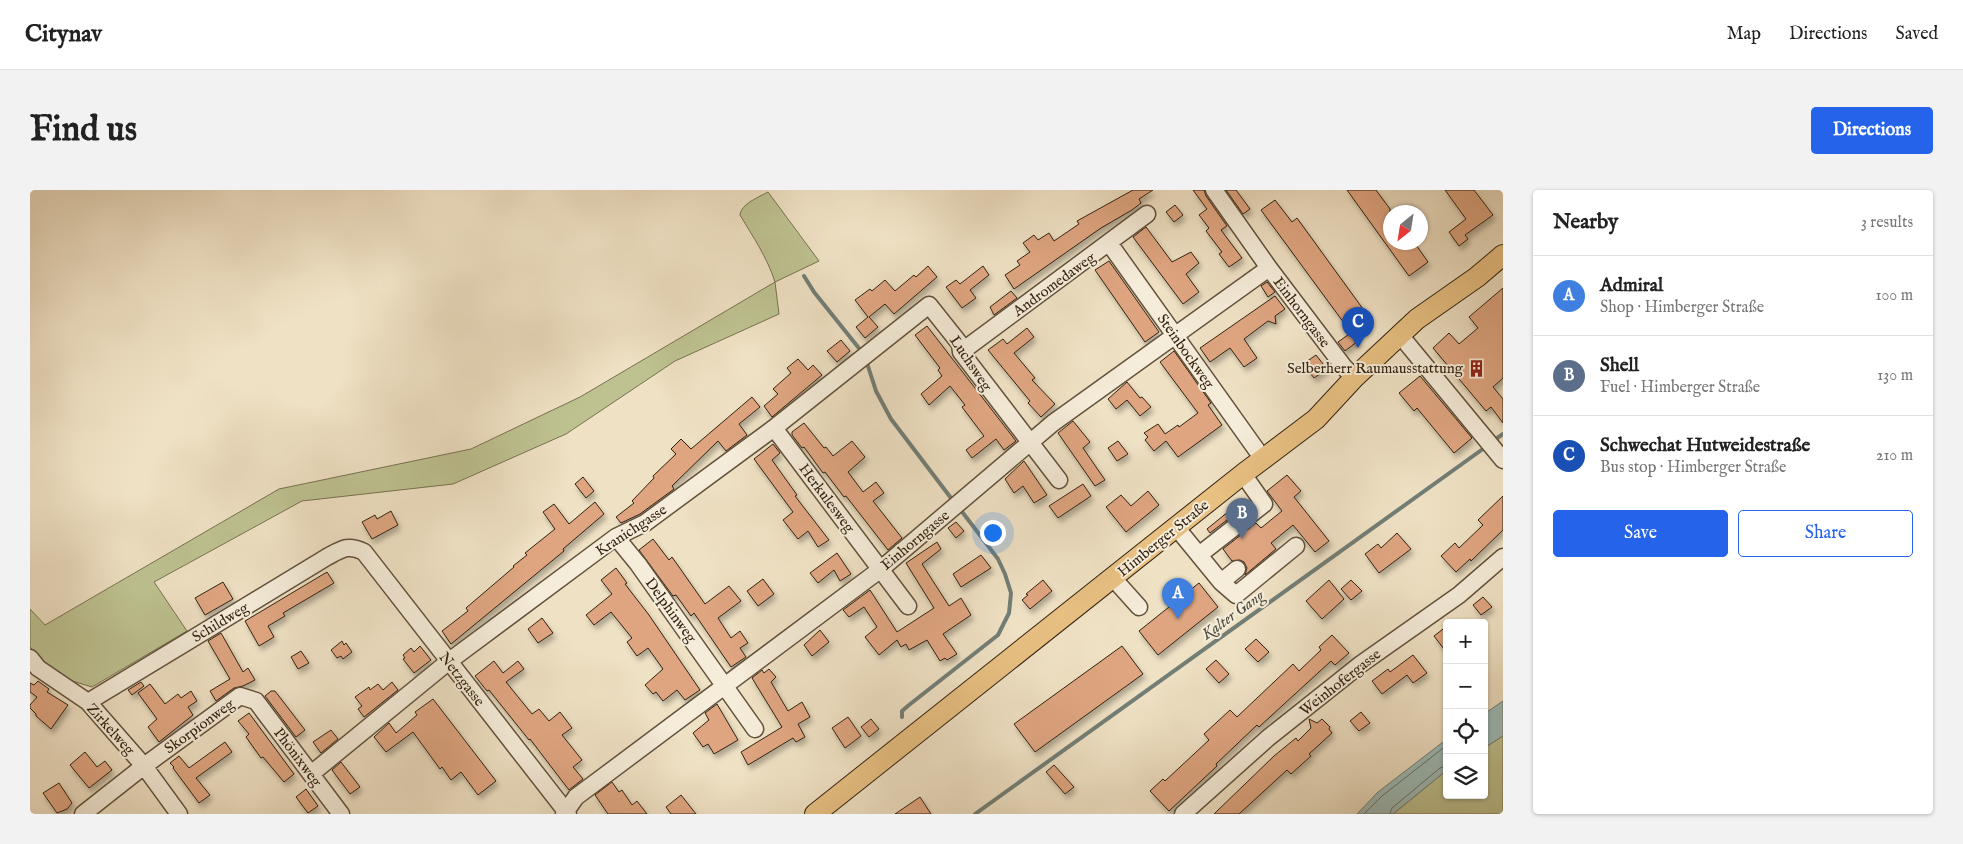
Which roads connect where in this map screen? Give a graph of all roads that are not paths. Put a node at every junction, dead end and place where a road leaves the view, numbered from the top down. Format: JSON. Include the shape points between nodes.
{"nodes":[{"id":1,"x":1214,"y":190,"type":"edge"},
{"id":2,"x":1147,"y":214,"type":"dead end"},
{"id":3,"x":1109,"y":243,"type":"junction"},
{"id":4,"x":1503,"y":255,"type":"edge"},
{"id":5,"x":1270,"y":268,"type":"junction"},
{"id":6,"x":929,"y":305,"type":"joint"},
{"id":7,"x":1175,"y":334,"type":"junction"},
{"id":8,"x":1400,"y":334,"type":"junction"},
{"id":9,"x":961,"y":352,"type":"junction"},
{"id":10,"x":1354,"y":378,"type":"junction"},
{"id":11,"x":774,"y":428,"type":"junction"},
{"id":12,"x":1031,"y":444,"type":"junction"},
{"id":13,"x":1500,"y":457,"type":"edge"},
{"id":14,"x":1263,"y":459,"type":"junction"},
{"id":15,"x":1242,"y":474,"type":"junction"},
{"id":16,"x":1059,"y":480,"type":"dead end"},
{"id":17,"x":1176,"y":527,"type":"junction"},
{"id":18,"x":616,"y":536,"type":"junction"},
{"id":19,"x":1296,"y":546,"type":"dead end"},
{"id":20,"x":354,"y":547,"type":"joint"},
{"id":21,"x":1199,"y":555,"type":"junction"},
{"id":22,"x":1503,"y":557,"type":"edge"},
{"id":23,"x":881,"y":569,"type":"junction"},
{"id":24,"x":1237,"y":569,"type":"dead end"},
{"id":25,"x":1113,"y":578,"type":"junction"},
{"id":26,"x":1221,"y":582,"type":"junction"},
{"id":27,"x":908,"y":606,"type":"dead end"},
{"id":28,"x":1139,"y":607,"type":"dead end"},
{"id":29,"x":30,"y":658,"type":"edge"},
{"id":30,"x":448,"y":662,"type":"junction"},
{"id":31,"x":725,"y":685,"type":"junction"},
{"id":32,"x":256,"y":701,"type":"joint"},
{"id":33,"x":88,"y":702,"type":"junction"},
{"id":34,"x":755,"y":729,"type":"dead end"},
{"id":35,"x":144,"y":766,"type":"junction"},
{"id":36,"x":311,"y":774,"type":"junction"},
{"id":37,"x":566,"y":813,"type":"edge"},
{"id":38,"x":83,"y":814,"type":"edge"},
{"id":39,"x":179,"y":814,"type":"edge"},
{"id":40,"x":341,"y":814,"type":"edge"},
{"id":41,"x":815,"y":814,"type":"edge"},
{"id":42,"x":1183,"y":814,"type":"edge"}],
"edges":[{"from":1,"to":5,"type":"street","name":"Einhorngasse"},
{"from":2,"to":3,"type":"street","name":"Andromedaweg"},
{"from":3,"to":7,"type":"street","name":"Steinbockweg"},
{"from":3,"to":9,"type":"street","name":"Andromedaweg"},
{"from":4,"to":8,"type":"main road","name":"Himberger Straße"},
{"from":5,"to":7,"type":"street","name":"Einhorngasse"},
{"from":5,"to":10,"type":"street","name":"Einhorngasse"},
{"from":6,"to":9,"type":"street","name":"Luchsweg","via":[[960,344]]},
{"from":6,"to":11,"type":"street","name":"Kranichgasse"},
{"from":7,"to":12,"type":"street","name":"Einhorngasse","via":[[1053,423]]},
{"from":7,"to":14,"type":"street","name":"Steinbockweg"},
{"from":8,"to":10,"type":"main road","name":"Himberger Straße"},
{"from":8,"to":13,"type":"street"},
{"from":9,"to":12,"type":"street","name":"Luchsweg"},
{"from":10,"to":14,"type":"main road","name":"Himberger Straße","via":[[1316,419]]},
{"from":11,"to":18,"type":"street","name":"Kranichgasse","via":[[645,524]]},
{"from":11,"to":23,"type":"street","name":"Herkulesweg"},
{"from":12,"to":16,"type":"street","name":"Luchsweg"},
{"from":12,"to":23,"type":"street","name":"Einhorngasse"},
{"from":14,"to":15,"type":"main road","name":"Himberger Straße"},
{"from":15,"to":17,"type":"main road","name":"Himberger Straße"},
{"from":15,"to":21,"type":"street","via":[[1264,504]]},
{"from":17,"to":21,"type":"street"},
{"from":17,"to":25,"type":"main road","name":"Himberger Straße"},
{"from":18,"to":30,"type":"street","name":"Kranichgasse"},
{"from":18,"to":31,"type":"street","name":"Delphinweg"},
{"from":19,"to":26,"type":"street","via":[[1236,595]]},
{"from":20,"to":30,"type":"street","name":"Netzgasse","via":[[364,552]]},
{"from":20,"to":33,"type":"street","name":"Schildweg","via":[[327,557]]},
{"from":21,"to":26,"type":"street"},
{"from":22,"to":42,"type":"street","name":"Weinhofergasse","via":[[1459,595],[1361,664],[1276,732]]},
{"from":23,"to":27,"type":"street","name":"Herkulesweg"},
{"from":23,"to":31,"type":"street","name":"Einhorngasse"},
{"from":24,"to":26,"type":"street"},
{"from":25,"to":28,"type":"street"},
{"from":25,"to":41,"type":"main road","name":"Himberger Straße"},
{"from":29,"to":33,"type":"street","name":"Zirkelweg","via":[[38,668]]},
{"from":30,"to":36,"type":"street","name":"Kranichgasse"},
{"from":30,"to":37,"type":"street","name":"Netzgasse"},
{"from":31,"to":34,"type":"street","name":"Delphinweg"},
{"from":31,"to":37,"type":"street","name":"Einhorngasse","via":[[576,797]]},
{"from":32,"to":35,"type":"street","name":"Skorpionweg","via":[[240,696]]},
{"from":32,"to":36,"type":"street","name":"Phönixweg"},
{"from":33,"to":35,"type":"street","name":"Zirkelweg"},
{"from":35,"to":38,"type":"street"},
{"from":35,"to":39,"type":"street","name":"Zirkelweg"},
{"from":36,"to":40,"type":"street","name":"Phönixweg"}]}
